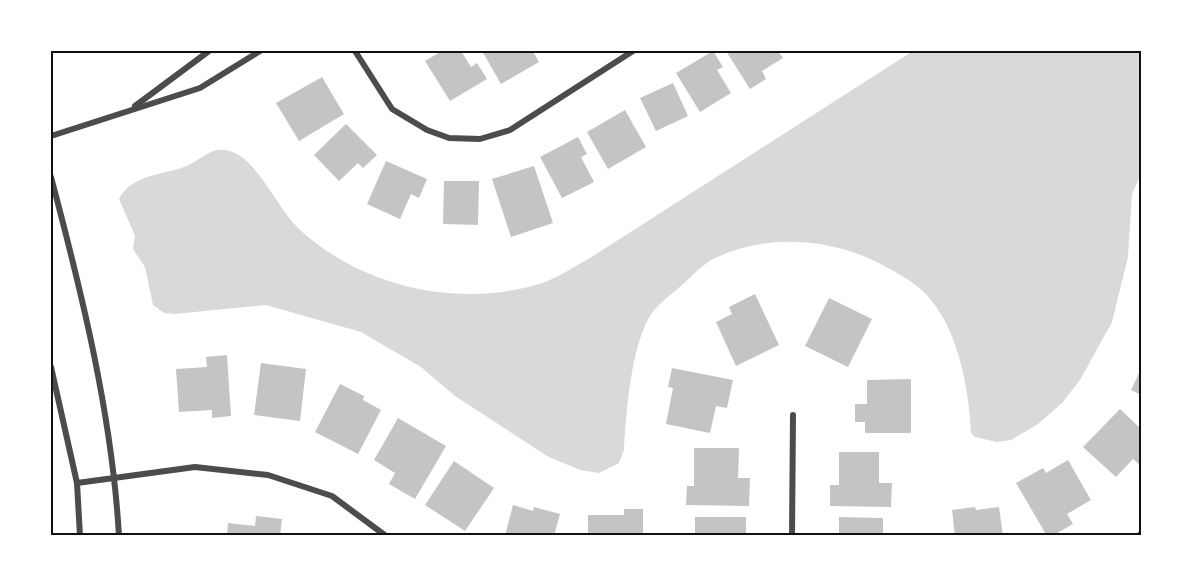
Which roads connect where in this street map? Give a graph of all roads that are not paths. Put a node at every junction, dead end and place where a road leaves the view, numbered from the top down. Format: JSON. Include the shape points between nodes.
{"nodes":[{"id":1,"x":209,"y":51,"type":"edge"},
{"id":2,"x":260,"y":51,"type":"edge"},
{"id":3,"x":355,"y":51,"type":"edge"},
{"id":4,"x":633,"y":51,"type":"edge"},
{"id":5,"x":131,"y":109,"type":"junction"},
{"id":6,"x":51,"y":136,"type":"edge"},
{"id":7,"x":51,"y":177,"type":"edge"},
{"id":8,"x":51,"y":366,"type":"edge"},
{"id":9,"x":793,"y":416,"type":"dead end"},
{"id":10,"x":116,"y":477,"type":"junction"},
{"id":11,"x":77,"y":483,"type":"junction"},
{"id":12,"x":80,"y":536,"type":"edge"},
{"id":13,"x":119,"y":536,"type":"edge"},
{"id":14,"x":386,"y":536,"type":"edge"},
{"id":15,"x":792,"y":536,"type":"edge"}],
"edges":[{"from":1,"to":5,"type":"street"},
{"from":2,"to":5,"type":"street","via":[[200,87]]},
{"from":3,"to":4,"type":"street","via":[[392,109],[449,138],[480,138],[510,130]]},
{"from":5,"to":6,"type":"street"},
{"from":7,"to":10,"type":"street","via":[[80,288]]},
{"from":8,"to":11,"type":"street"},
{"from":9,"to":15,"type":"street"},
{"from":10,"to":11,"type":"street"},
{"from":10,"to":13,"type":"street"},
{"from":10,"to":14,"type":"street","via":[[195,467],[268,476],[332,496]]},
{"from":11,"to":12,"type":"street"}]}
